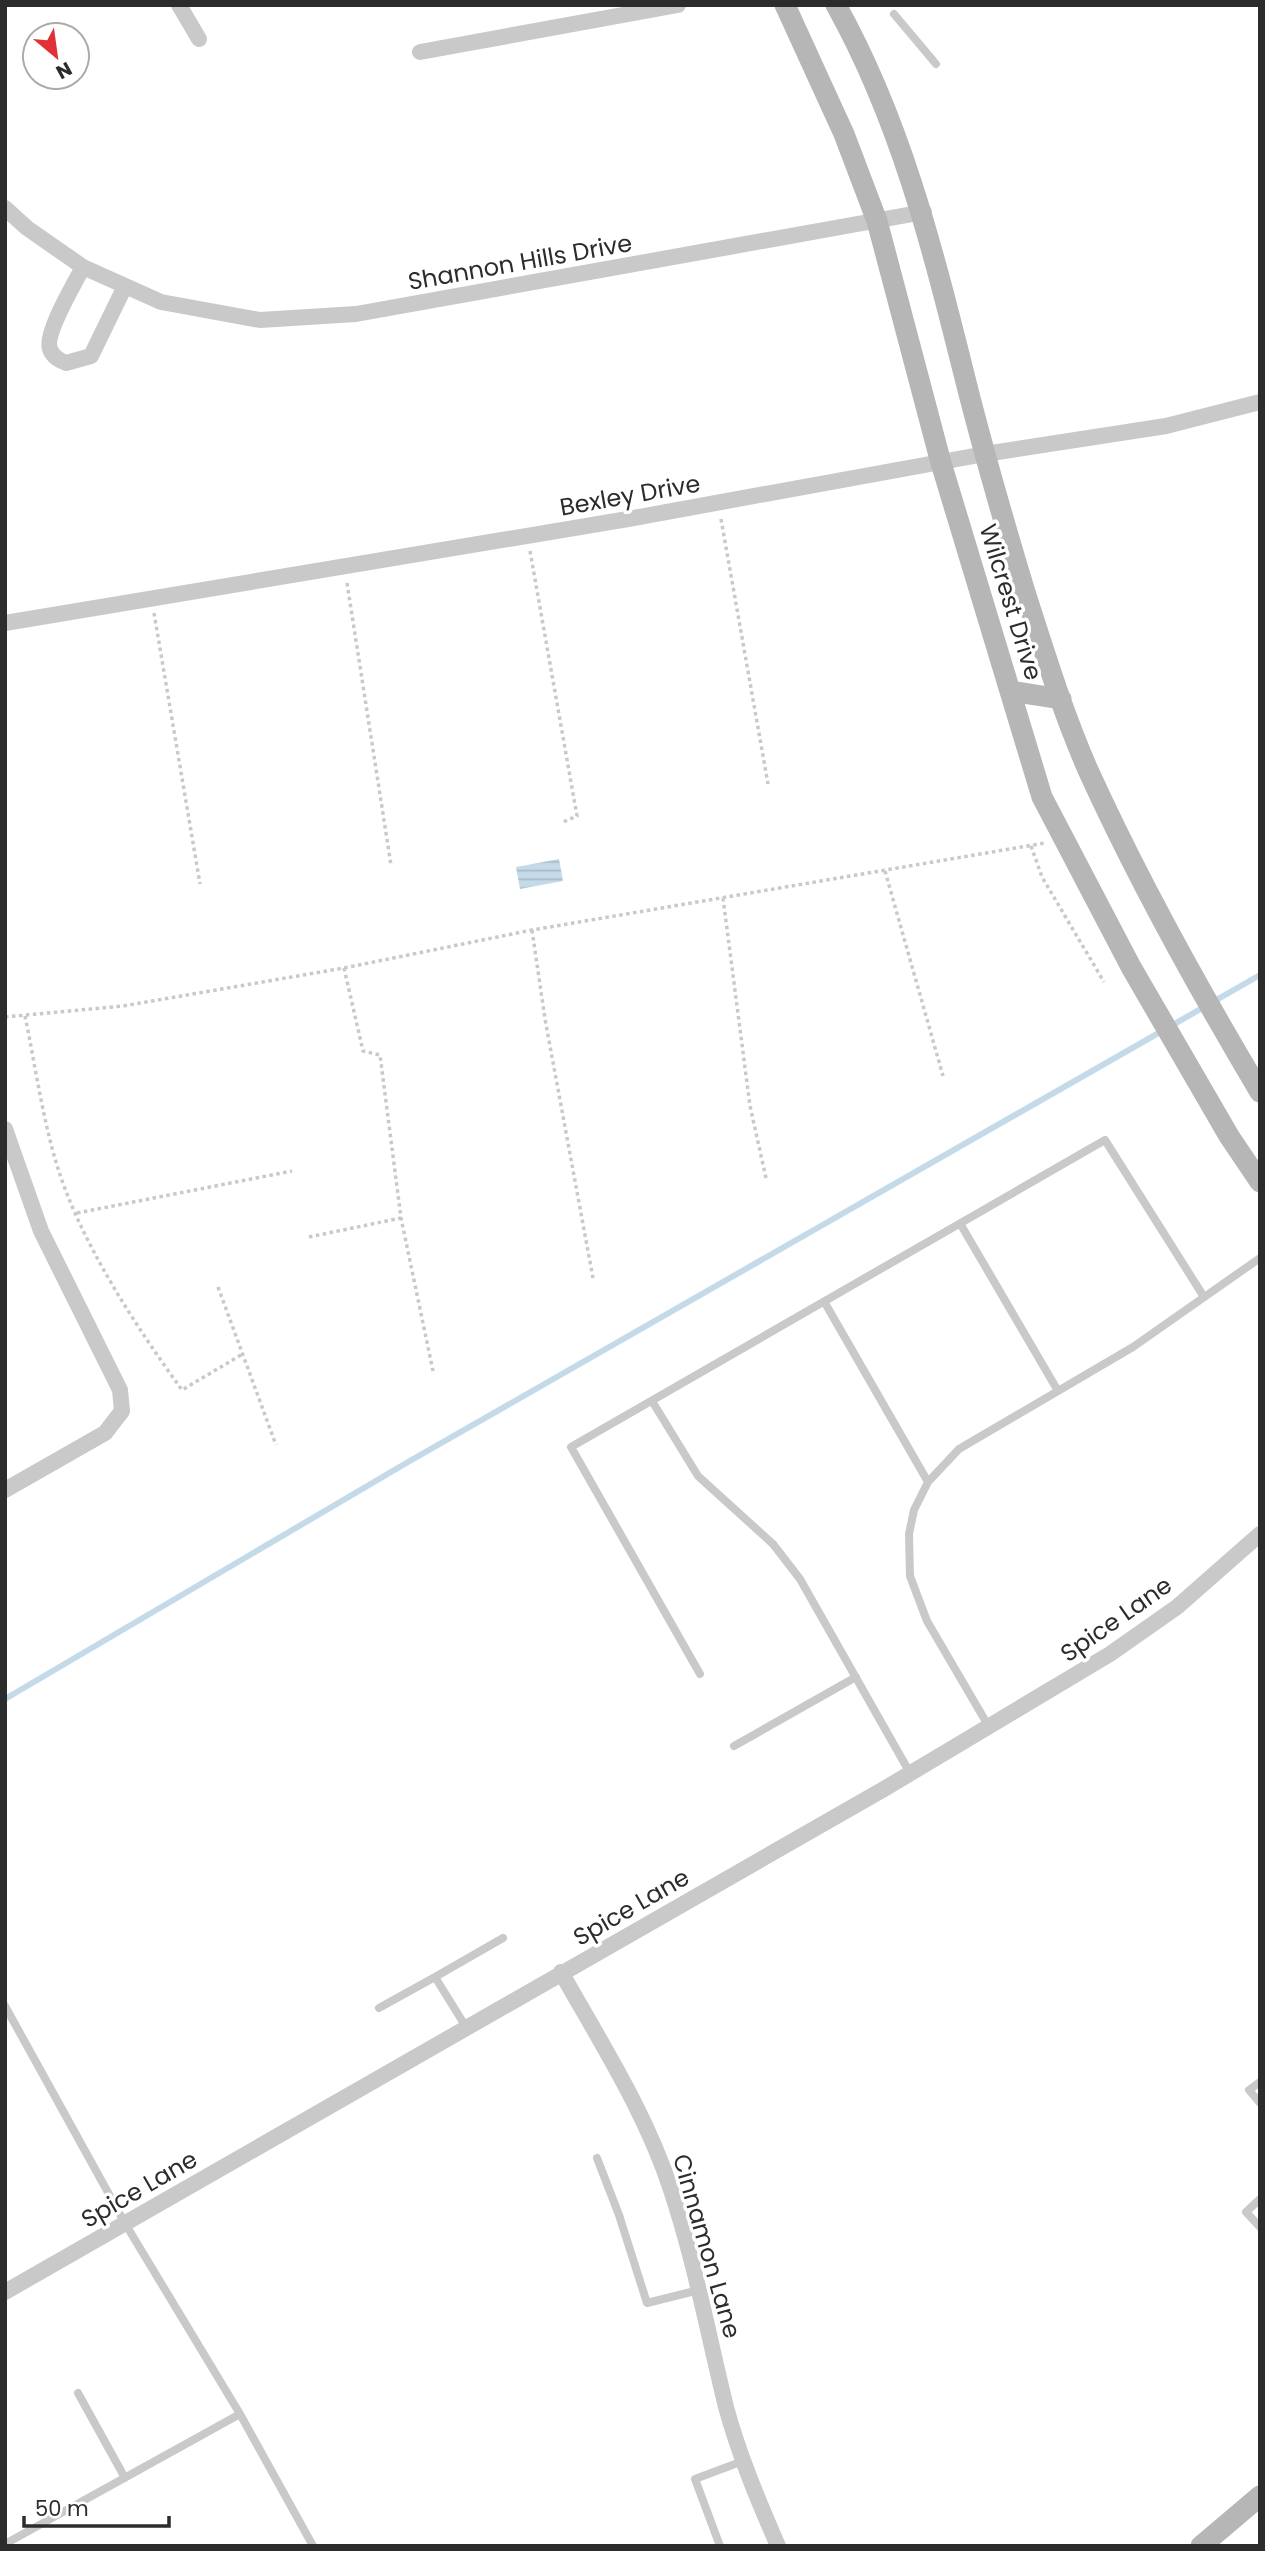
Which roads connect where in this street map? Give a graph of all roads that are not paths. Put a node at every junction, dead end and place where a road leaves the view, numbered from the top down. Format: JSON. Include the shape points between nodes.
{"nodes":[{"id":1,"x":179,"y":5,"type":"edge"},
{"id":2,"x":678,"y":5,"type":"edge"},
{"id":3,"x":785,"y":5,"type":"edge"},
{"id":4,"x":835,"y":5,"type":"edge"},
{"id":5,"x":894,"y":14,"type":"dead end"},
{"id":6,"x":199,"y":39,"type":"dead end"},
{"id":7,"x":420,"y":52,"type":"dead end"},
{"id":8,"x":936,"y":64,"type":"dead end"},
{"id":9,"x":5,"y":208,"type":"edge"},
{"id":10,"x":924,"y":212,"type":"junction"},
{"id":11,"x":877,"y":221,"type":"junction"},
{"id":12,"x":83,"y":267,"type":"junction"},
{"id":13,"x":125,"y":286,"type":"junction"},
{"id":14,"x":1260,"y":402,"type":"edge"},
{"id":15,"x":985,"y":454,"type":"junction"},
{"id":16,"x":941,"y":463,"type":"junction"},
{"id":17,"x":5,"y":623,"type":"edge"},
{"id":18,"x":1010,"y":691,"type":"junction"},
{"id":19,"x":1061,"y":699,"type":"junction"},
{"id":20,"x":1260,"y":1092,"type":"edge"},
{"id":21,"x":5,"y":1129,"type":"edge"},
{"id":22,"x":1260,"y":1182,"type":"edge"},
{"id":23,"x":961,"y":1225,"type":"junction"},
{"id":24,"x":1260,"y":1258,"type":"edge"},
{"id":25,"x":1204,"y":1297,"type":"junction"},
{"id":26,"x":825,"y":1303,"type":"junction"},
{"id":27,"x":1058,"y":1391,"type":"junction"},
{"id":28,"x":652,"y":1401,"type":"junction"},
{"id":29,"x":928,"y":1482,"type":"junction"},
{"id":30,"x":5,"y":1490,"type":"edge"},
{"id":31,"x":1260,"y":1534,"type":"edge"},
{"id":32,"x":700,"y":1674,"type":"dead end"},
{"id":33,"x":856,"y":1677,"type":"junction"},
{"id":34,"x":989,"y":1727,"type":"junction"},
{"id":35,"x":734,"y":1746,"type":"dead end"},
{"id":36,"x":910,"y":1773,"type":"junction"},
{"id":37,"x":503,"y":1938,"type":"dead end"},
{"id":38,"x":561,"y":1972,"type":"junction"},
{"id":39,"x":435,"y":1977,"type":"junction"},
{"id":40,"x":5,"y":2006,"type":"edge"},
{"id":41,"x":379,"y":2008,"type":"dead end"},
{"id":42,"x":466,"y":2027,"type":"junction"},
{"id":43,"x":1260,"y":2082,"type":"edge"},
{"id":44,"x":1260,"y":2103,"type":"edge"},
{"id":45,"x":597,"y":2158,"type":"dead end"},
{"id":46,"x":1260,"y":2199,"type":"edge"},
{"id":47,"x":126,"y":2225,"type":"junction"},
{"id":48,"x":1260,"y":2227,"type":"edge"},
{"id":49,"x":701,"y":2290,"type":"junction"},
{"id":50,"x":5,"y":2292,"type":"edge"},
{"id":51,"x":78,"y":2393,"type":"dead end"},
{"id":52,"x":240,"y":2414,"type":"junction"},
{"id":53,"x":743,"y":2461,"type":"junction"},
{"id":54,"x":125,"y":2478,"type":"junction"},
{"id":55,"x":1260,"y":2497,"type":"edge"},
{"id":56,"x":5,"y":2544,"type":"edge"},
{"id":57,"x":313,"y":2546,"type":"edge"},
{"id":58,"x":720,"y":2546,"type":"edge"},
{"id":59,"x":778,"y":2546,"type":"edge"},
{"id":60,"x":1201,"y":2546,"type":"edge"}],
"edges":[{"from":1,"to":6,"type":"street"},
{"from":2,"to":7,"type":"street"},
{"from":3,"to":11,"type":"main road","name":"Wilcrest Drive","via":[[844,134]]},
{"from":4,"to":10,"type":"main road","name":"Wilcrest Drive","via":[[887,111]]},
{"from":5,"to":8,"type":"lane"},
{"from":9,"to":12,"type":"street","name":"Shannon Hills Drive"},
{"from":10,"to":11,"type":"street","name":"Shannon Hills Drive"},
{"from":10,"to":15,"type":"main road","name":"Wilcrest Drive"},
{"from":11,"to":13,"type":"street","name":"Shannon Hills Drive","via":[[356,314],[260,320],[161,302]]},
{"from":11,"to":16,"type":"main road","name":"Wilcrest Drive"},
{"from":12,"to":13,"type":"street","name":"Shannon Hills Drive"},
{"from":12,"to":13,"type":"street","via":[[50,334],[48,347],[55,358],[66,363],[90,356]]},
{"from":14,"to":15,"type":"street","name":"Bexley Drive","via":[[1166,426]]},
{"from":15,"to":16,"type":"street","name":"Bexley Drive"},
{"from":15,"to":19,"type":"main road","name":"Wilcrest Drive"},
{"from":16,"to":17,"type":"street","name":"Bexley Drive"},
{"from":16,"to":18,"type":"main road","name":"Wilcrest Drive"},
{"from":18,"to":19,"type":"main road"},
{"from":18,"to":22,"type":"main road","name":"Wilcrest Drive","via":[[1042,797],[1136,976]]},
{"from":19,"to":20,"type":"main road","name":"Wilcrest Drive","via":[[1087,769],[1179,950]]},
{"from":21,"to":30,"type":"street","via":[[41,1231],[120,1391],[122,1411],[105,1433]]},
{"from":23,"to":25,"type":"lane","via":[[1105,1140]]},
{"from":23,"to":26,"type":"lane"},
{"from":23,"to":27,"type":"lane"},
{"from":24,"to":25,"type":"lane"},
{"from":25,"to":27,"type":"lane","via":[[1133,1347]]},
{"from":26,"to":28,"type":"lane"},
{"from":26,"to":29,"type":"lane"},
{"from":27,"to":29,"type":"lane","via":[[959,1449]]},
{"from":28,"to":32,"type":"lane","via":[[571,1447]]},
{"from":28,"to":33,"type":"lane","via":[[698,1476],[787,1559]]},
{"from":29,"to":34,"type":"lane","via":[[914,1510],[909,1534],[910,1576],[927,1621]]},
{"from":31,"to":34,"type":"street","name":"Spice Lane","via":[[1167,1614]]},
{"from":33,"to":35,"type":"lane"},
{"from":33,"to":36,"type":"lane"},
{"from":34,"to":36,"type":"street","name":"Spice Lane"},
{"from":36,"to":38,"type":"street","name":"Spice Lane"},
{"from":37,"to":39,"type":"lane"},
{"from":38,"to":42,"type":"street","name":"Spice Lane"},
{"from":38,"to":49,"type":"street","name":"Cinnamon Lane","via":[[651,2137]]},
{"from":39,"to":41,"type":"lane"},
{"from":39,"to":42,"type":"lane"},
{"from":40,"to":47,"type":"lane"},
{"from":42,"to":47,"type":"street","name":"Spice Lane"},
{"from":43,"to":44,"type":"lane","via":[[1249,2090]]},
{"from":45,"to":49,"type":"lane","via":[[647,2303]]},
{"from":46,"to":48,"type":"lane","via":[[1246,2212]]},
{"from":47,"to":50,"type":"street","name":"Spice Lane"},
{"from":47,"to":52,"type":"lane"},
{"from":49,"to":53,"type":"street","name":"Cinnamon Lane","via":[[726,2407]]},
{"from":51,"to":54,"type":"lane"},
{"from":52,"to":54,"type":"lane"},
{"from":52,"to":57,"type":"lane"},
{"from":53,"to":58,"type":"lane","via":[[695,2479]]},
{"from":53,"to":59,"type":"street","name":"Cinnamon Lane"},
{"from":54,"to":56,"type":"lane"},
{"from":55,"to":60,"type":"main road"}]}
